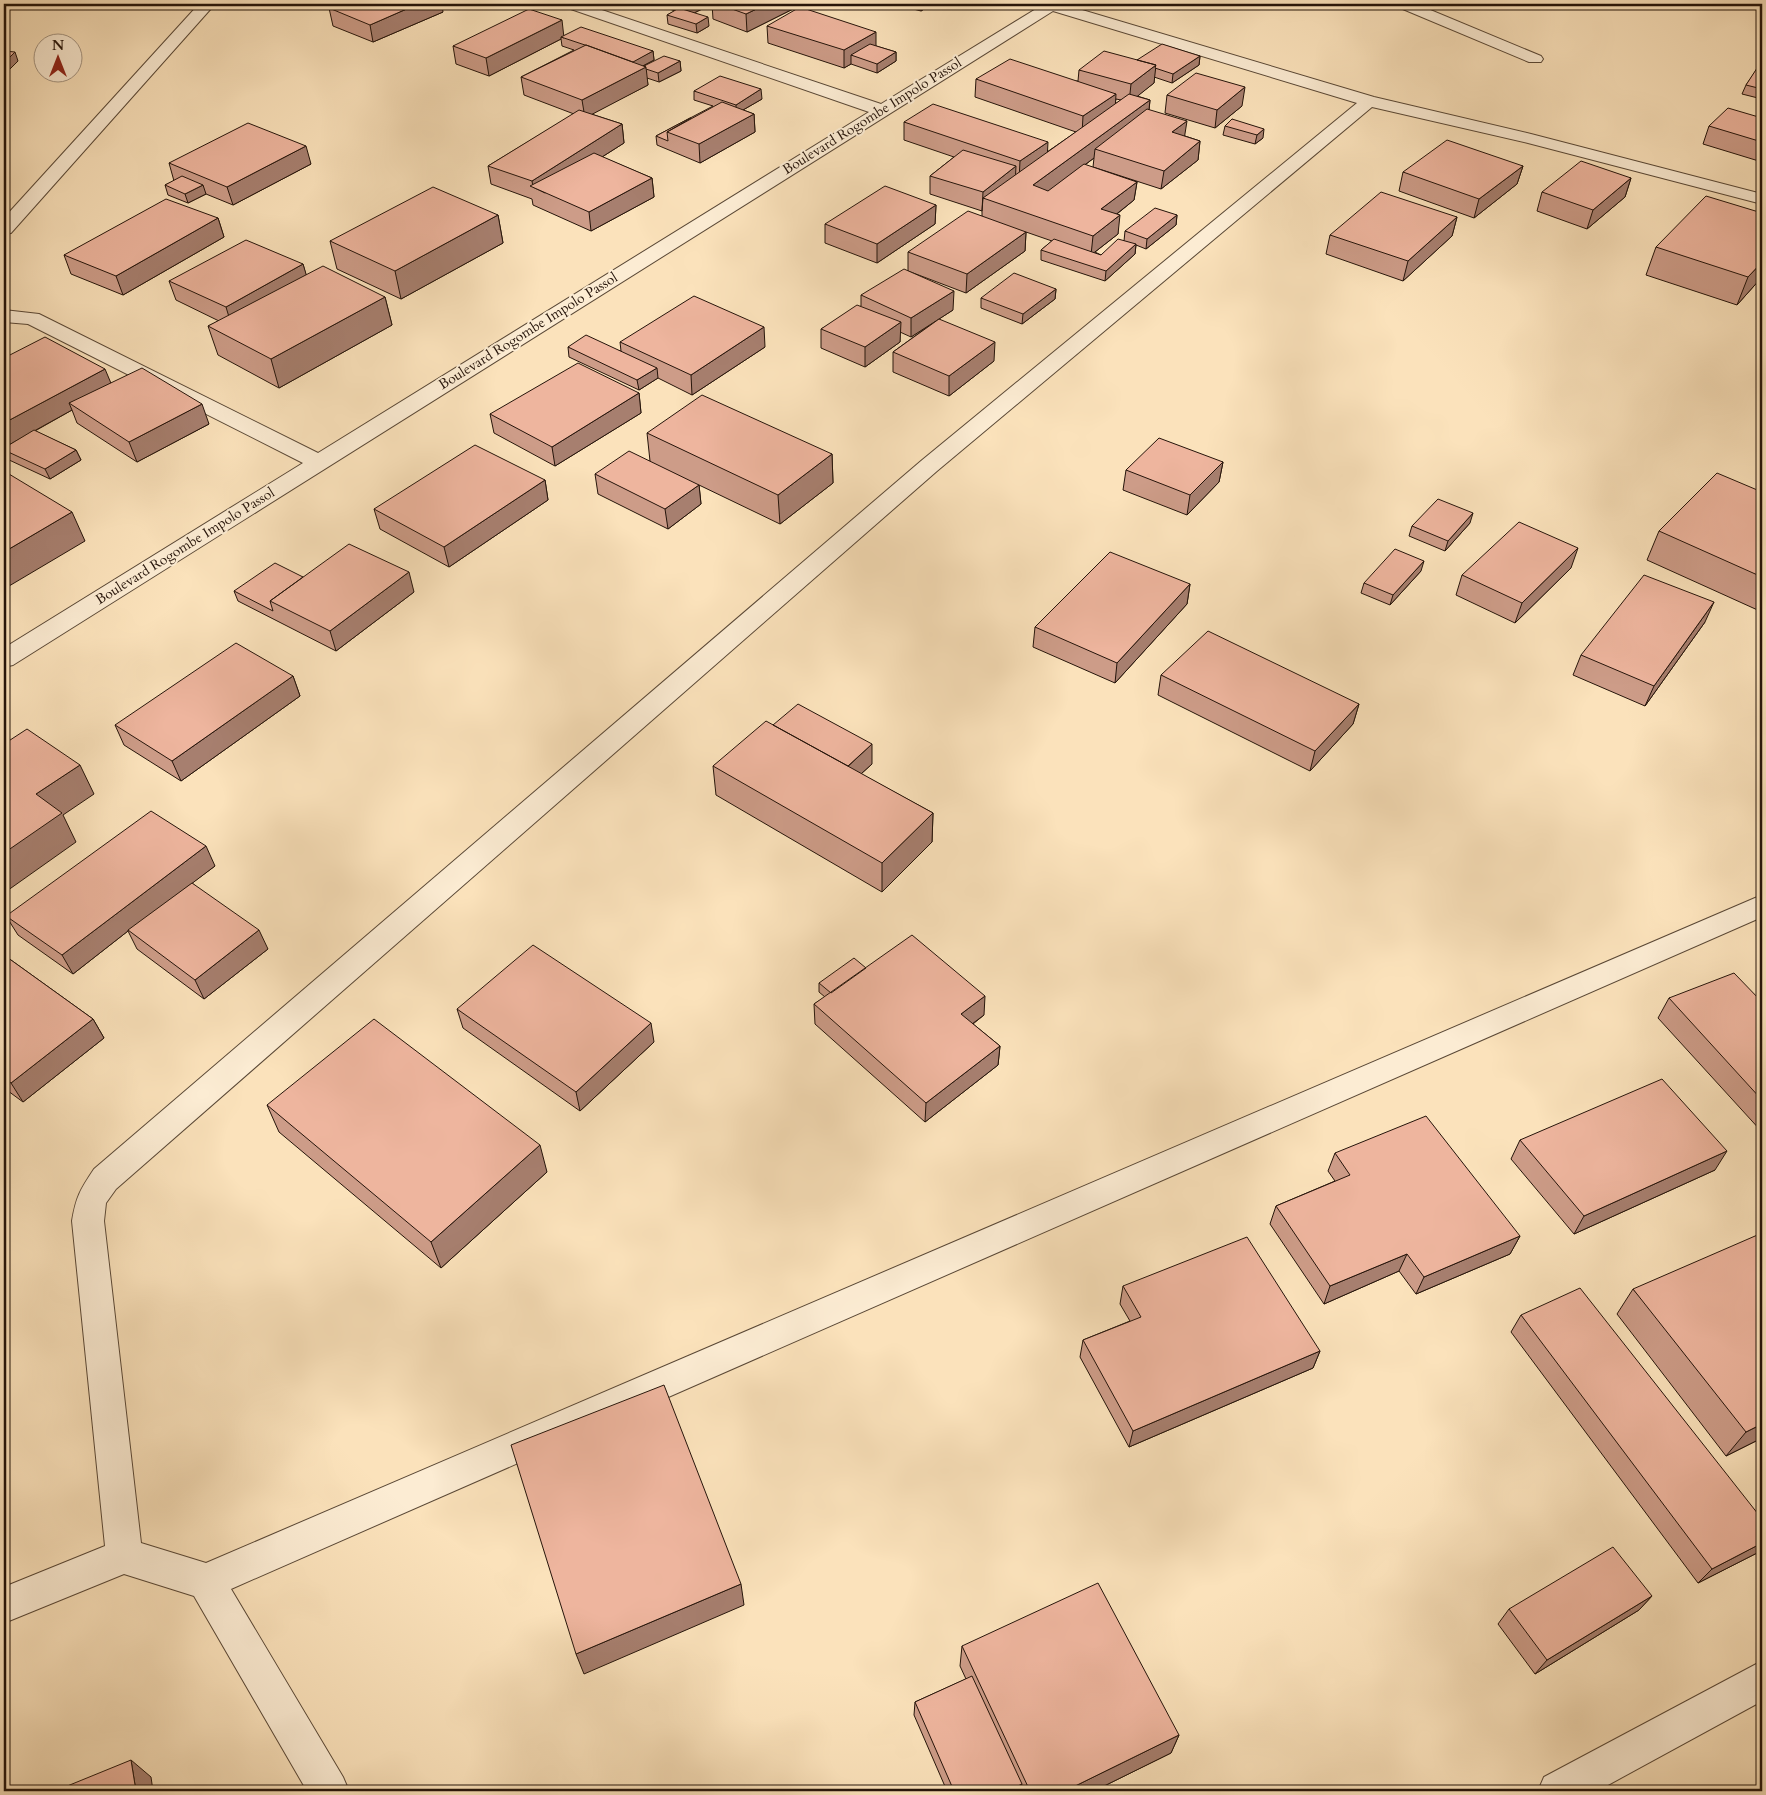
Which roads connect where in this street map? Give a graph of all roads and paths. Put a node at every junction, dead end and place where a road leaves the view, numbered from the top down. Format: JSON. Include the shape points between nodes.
{"nodes":[{"id":1,"x":207,"y":4,"type":"edge"},
{"id":2,"x":570,"y":4,"type":"edge"},
{"id":3,"x":1403,"y":4,"type":"edge"},
{"id":4,"x":1052,"y":5,"type":"edge"},
{"id":5,"x":1535,"y":59,"type":"dead end"},
{"id":6,"x":1369,"y":100,"type":"junction"},
{"id":7,"x":881,"y":110,"type":"junction"},
{"id":8,"x":1762,"y":199,"type":"edge"},
{"id":9,"x":4,"y":229,"type":"edge"},
{"id":10,"x":4,"y":316,"type":"edge"},
{"id":11,"x":319,"y":462,"type":"junction"},
{"id":12,"x":4,"y":659,"type":"edge"},
{"id":13,"x":1762,"y":905,"type":"edge"},
{"id":14,"x":124,"y":1556,"type":"junction"},
{"id":15,"x":206,"y":1581,"type":"junction"},
{"id":16,"x":4,"y":1605,"type":"edge"},
{"id":17,"x":1762,"y":1680,"type":"edge"},
{"id":18,"x":330,"y":1791,"type":"edge"},
{"id":19,"x":1558,"y":1791,"type":"edge"}],
"edges":[{"from":1,"to":9,"type":"street"},
{"from":2,"to":7,"type":"street"},
{"from":3,"to":5,"type":"street"},
{"from":4,"to":6,"type":"street"},
{"from":4,"to":7,"type":"street","name":"Boulevard Rogombe Impolo Passol"},
{"from":6,"to":8,"type":"street"},
{"from":6,"to":14,"type":"street","via":[[922,473],[105,1179],[91,1200],[88,1221]]},
{"from":7,"to":11,"type":"street","name":"Boulevard Rogombe Impolo Passol"},
{"from":10,"to":11,"type":"street","via":[[32,318]]},
{"from":11,"to":12,"type":"street","name":"Boulevard Rogombe Impolo Passol"},
{"from":13,"to":15,"type":"street"},
{"from":14,"to":15,"type":"street"},
{"from":14,"to":16,"type":"street"},
{"from":15,"to":18,"type":"street"},
{"from":17,"to":19,"type":"street"}]}
